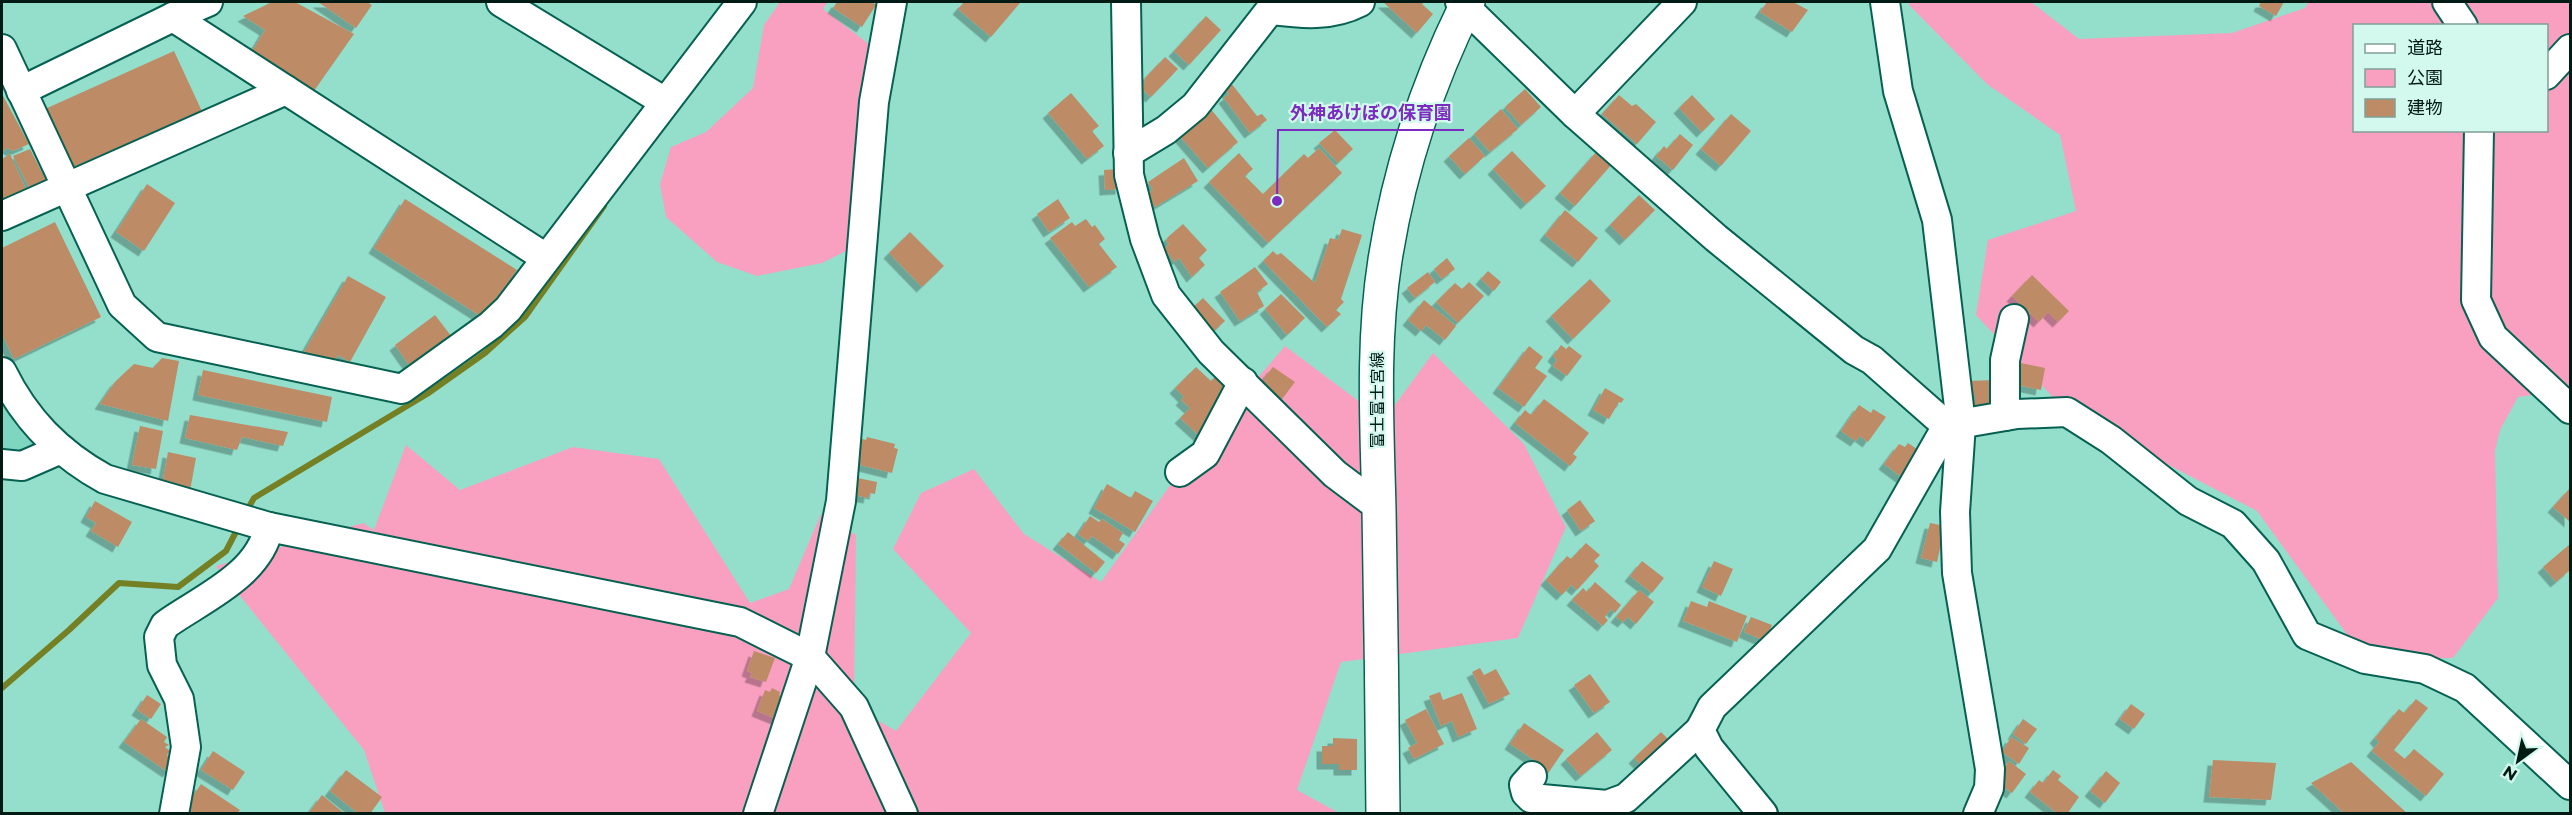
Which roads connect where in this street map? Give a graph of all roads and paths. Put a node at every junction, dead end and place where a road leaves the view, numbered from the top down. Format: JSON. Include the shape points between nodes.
{"nodes":[{"id":1,"x":208,"y":2,"type":"edge"},
{"id":2,"x":501,"y":2,"type":"edge"},
{"id":3,"x":742,"y":2,"type":"edge"},
{"id":4,"x":892,"y":2,"type":"edge"},
{"id":5,"x":1126,"y":2,"type":"edge"},
{"id":6,"x":1360,"y":2,"type":"edge"},
{"id":7,"x":1682,"y":2,"type":"edge"},
{"id":8,"x":1885,"y":2,"type":"edge"},
{"id":9,"x":2447,"y":2,"type":"edge"},
{"id":10,"x":1464,"y":3,"type":"edge"},
{"id":11,"x":172,"y":17,"type":"junction"},
{"id":12,"x":2462,"y":24,"type":"edge"},
{"id":13,"x":2,"y":49,"type":"edge"},
{"id":14,"x":2571,"y":49,"type":"edge"},
{"id":15,"x":2548,"y":74,"type":"edge"},
{"id":16,"x":286,"y":90,"type":"junction"},
{"id":17,"x":21,"y":91,"type":"junction"},
{"id":18,"x":665,"y":102,"type":"junction"},
{"id":19,"x":1575,"y":114,"type":"junction"},
{"id":20,"x":2479,"y":132,"type":"edge"},
{"id":21,"x":1128,"y":153,"type":"junction"},
{"id":22,"x":67,"y":187,"type":"junction"},
{"id":23,"x":2,"y":216,"type":"edge"},
{"id":24,"x":546,"y":258,"type":"junction"},
{"id":25,"x":2014,"y":319,"type":"dead end"},
{"id":26,"x":2,"y":372,"type":"edge"},
{"id":27,"x":1243,"y":382,"type":"junction"},
{"id":28,"x":2569,"y":404,"type":"edge"},
{"id":29,"x":2005,"y":416,"type":"junction"},
{"id":30,"x":1954,"y":425,"type":"junction"},
{"id":31,"x":61,"y":449,"type":"junction"},
{"id":32,"x":2,"y":464,"type":"edge"},
{"id":33,"x":1180,"y":472,"type":"dead end"},
{"id":34,"x":1379,"y":507,"type":"junction"},
{"id":35,"x":269,"y":528,"type":"junction"},
{"id":36,"x":810,"y":657,"type":"junction"},
{"id":37,"x":1700,"y":730,"type":"junction"},
{"id":38,"x":1532,"y":776,"type":"dead end"},
{"id":39,"x":2571,"y":784,"type":"edge"},
{"id":40,"x":174,"y":813,"type":"edge"},
{"id":41,"x":758,"y":813,"type":"edge"},
{"id":42,"x":903,"y":813,"type":"edge"},
{"id":43,"x":1383,"y":813,"type":"edge"},
{"id":44,"x":1763,"y":813,"type":"edge"},
{"id":45,"x":1978,"y":813,"type":"edge"}],
"edges":[{"from":1,"to":11,"type":"street"},
{"from":2,"to":18,"type":"street"},
{"from":3,"to":18,"type":"street"},
{"from":4,"to":36,"type":"street","via":[[874,102],[842,501]]},
{"from":5,"to":21,"type":"street"},
{"from":6,"to":21,"type":"street","via":[[1345,10],[1313,15],[1270,10],[1195,106]]},
{"from":7,"to":19,"type":"street"},
{"from":8,"to":30,"type":"street","via":[[1898,92],[1937,220]]},
{"from":9,"to":12,"type":"street"},
{"from":10,"to":19,"type":"street"},
{"from":10,"to":34,"type":"main road","name":"富士富士宮線","via":[[1434,77],[1393,213],[1386,251],[1377,321],[1375,391]]},
{"from":11,"to":16,"type":"street"},
{"from":11,"to":17,"type":"street"},
{"from":13,"to":17,"type":"street"},
{"from":14,"to":15,"type":"street"},
{"from":16,"to":22,"type":"street"},
{"from":16,"to":24,"type":"street"},
{"from":17,"to":22,"type":"street"},
{"from":18,"to":24,"type":"street"},
{"from":19,"to":30,"type":"street","via":[[1725,246]]},
{"from":20,"to":28,"type":"street","via":[[2476,300],[2493,337]]},
{"from":21,"to":27,"type":"street","via":[[1129,175],[1146,239],[1166,295],[1211,352]]},
{"from":22,"to":23,"type":"street"},
{"from":22,"to":24,"type":"street","via":[[122,305],[157,337],[402,388],[491,325]]},
{"from":25,"to":29,"type":"street","via":[[2005,360]]},
{"from":26,"to":31,"type":"street","via":[[15,399],[41,432]]},
{"from":27,"to":33,"type":"street","via":[[1205,454]]},
{"from":27,"to":34,"type":"street","via":[[1335,474]]},
{"from":29,"to":30,"type":"street"},
{"from":29,"to":39,"type":"street","via":[[2067,412],[2111,440],[2188,501],[2232,524],[2266,561],[2307,635],[2365,658],[2426,669],[2465,688]]},
{"from":30,"to":37,"type":"street","via":[[1877,549],[1712,707]]},
{"from":30,"to":45,"type":"street","via":[[1957,573],[1990,769],[1989,788]]},
{"from":31,"to":32,"type":"street","via":[[22,466]]},
{"from":31,"to":35,"type":"street","via":[[105,478]]},
{"from":34,"to":43,"type":"main road","name":"富士富士宮線"},
{"from":35,"to":36,"type":"street","via":[[740,622]]},
{"from":35,"to":40,"type":"street","via":[[255,558],[235,578],[165,625],[159,637],[162,665],[179,699],[186,747]]},
{"from":36,"to":41,"type":"street"},
{"from":36,"to":42,"type":"street","via":[[858,712]]},
{"from":37,"to":38,"type":"street","via":[[1626,798],[1607,805],[1531,798],[1524,785]]},
{"from":37,"to":44,"type":"street","via":[[1708,748]]}]}
